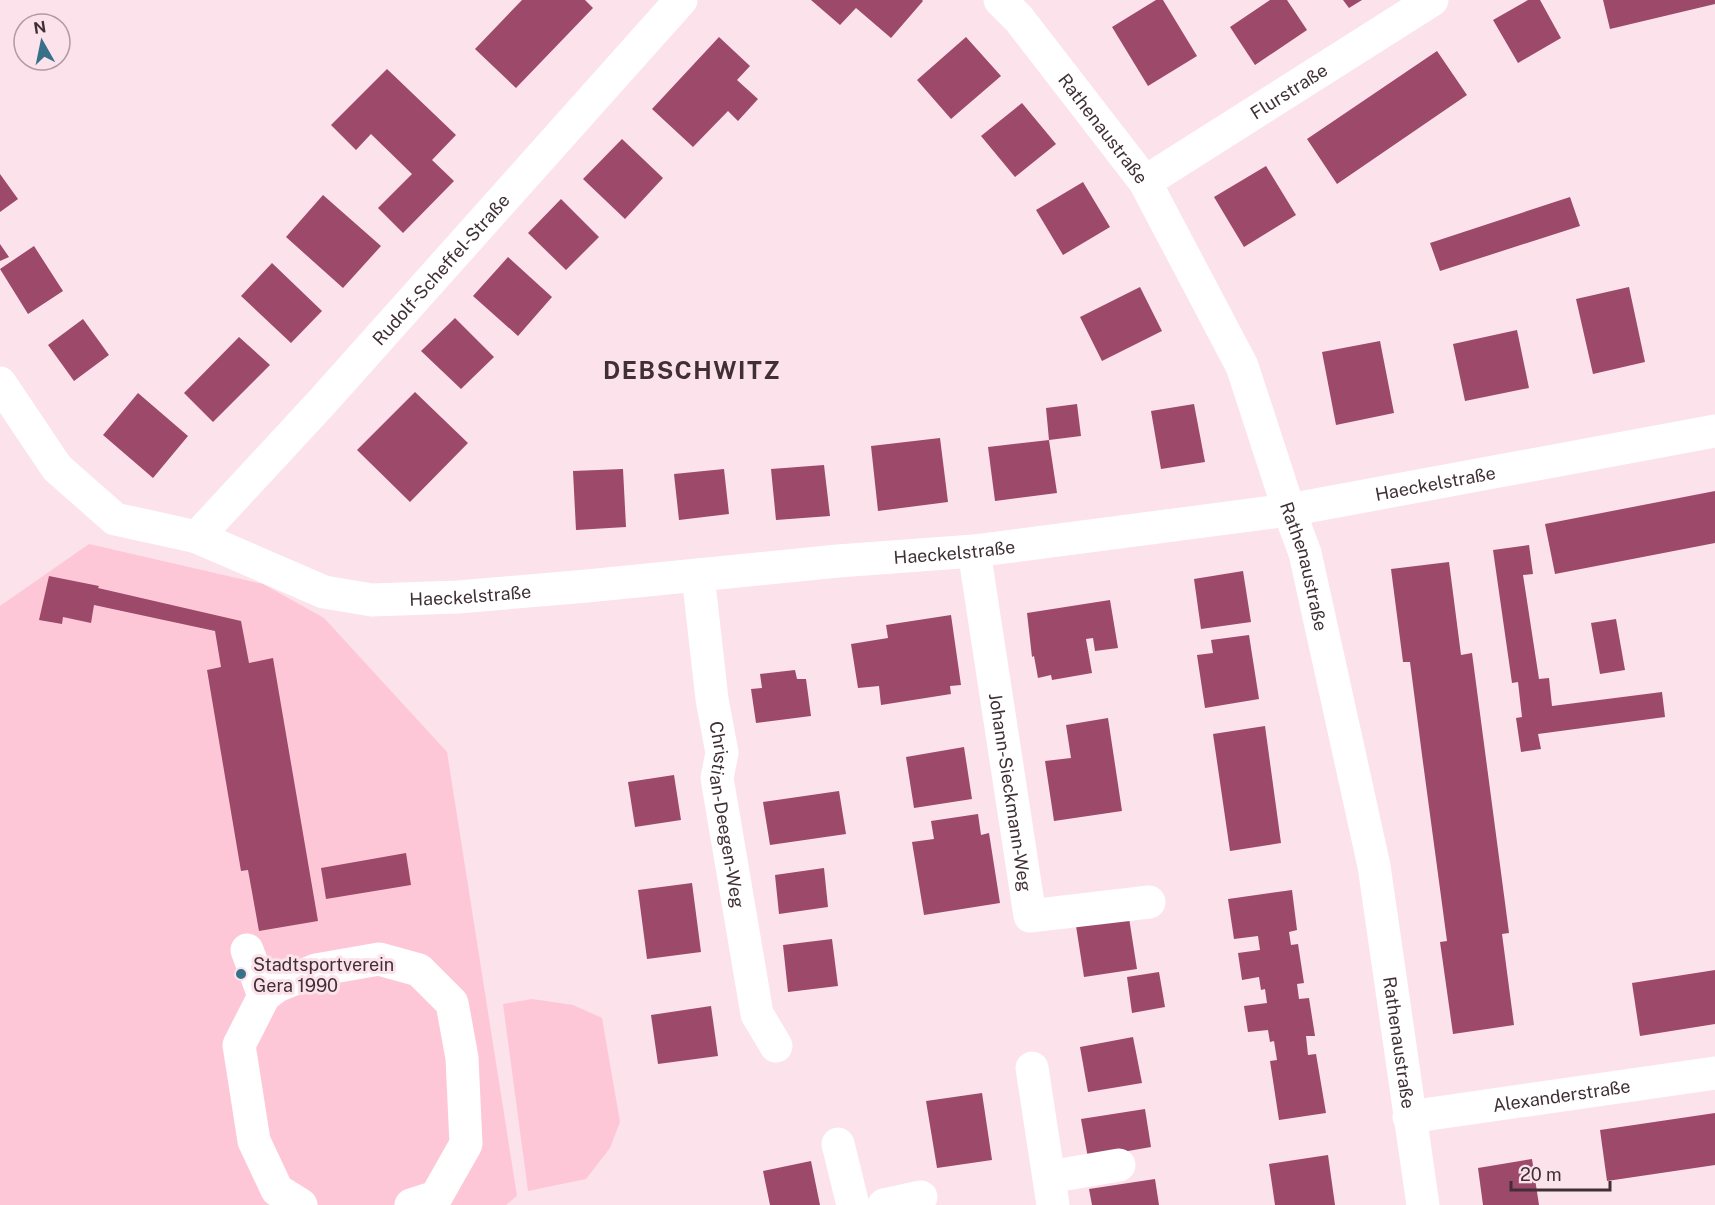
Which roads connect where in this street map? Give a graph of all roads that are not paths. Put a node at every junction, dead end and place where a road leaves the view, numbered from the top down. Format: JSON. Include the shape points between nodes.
{"nodes":[{"id":1,"x":681,"y":0,"type":"edge"},
{"id":2,"x":1000,"y":0,"type":"edge"},
{"id":3,"x":1432,"y":0,"type":"edge"},
{"id":4,"x":1145,"y":182,"type":"junction"},
{"id":5,"x":0,"y":383,"type":"edge"},
{"id":6,"x":1715,"y":431,"type":"edge"},
{"id":7,"x":1289,"y":510,"type":"junction"},
{"id":8,"x":197,"y":537,"type":"junction"},
{"id":9,"x":974,"y":551,"type":"junction"},
{"id":10,"x":698,"y":575,"type":"junction"},
{"id":11,"x":1149,"y":902,"type":"dead end"},
{"id":12,"x":248,"y":950,"type":"dead end"},
{"id":13,"x":264,"y":996,"type":"junction"},
{"id":14,"x":776,"y":1046,"type":"dead end"},
{"id":15,"x":1032,"y":1068,"type":"dead end"},
{"id":16,"x":1715,"y":1073,"type":"edge"},
{"id":17,"x":1409,"y":1118,"type":"junction"},
{"id":18,"x":838,"y":1144,"type":"dead end"},
{"id":19,"x":1119,"y":1165,"type":"dead end"},
{"id":20,"x":1051,"y":1191,"type":"edge"},
{"id":21,"x":921,"y":1197,"type":"dead end"},
{"id":22,"x":301,"y":1205,"type":"edge"},
{"id":23,"x":411,"y":1205,"type":"edge"},
{"id":24,"x":853,"y":1205,"type":"edge"},
{"id":25,"x":884,"y":1205,"type":"edge"},
{"id":26,"x":1423,"y":1205,"type":"edge"}],
"edges":[{"from":1,"to":8,"type":"street","name":"Rudolf-Scheffel-Straße"},
{"from":2,"to":4,"type":"street","name":"Rathenaustraße","via":[[1019,19]]},
{"from":3,"to":4,"type":"street","name":"Flurstraße"},
{"from":4,"to":7,"type":"street","name":"Rathenaustraße","via":[[1242,366]]},
{"from":5,"to":8,"type":"street","name":"Haeckelstraße","via":[[57,468],[115,519]]},
{"from":6,"to":7,"type":"street","name":"Haeckelstraße"},
{"from":7,"to":9,"type":"street","name":"Haeckelstraße"},
{"from":7,"to":17,"type":"street","name":"Rathenaustraße","via":[[1305,553],[1374,866]]},
{"from":8,"to":10,"type":"street","name":"Haeckelstraße","via":[[324,592],[372,600],[458,597]]},
{"from":9,"to":10,"type":"street","name":"Haeckelstraße"},
{"from":9,"to":11,"type":"street","name":"Johann-Sieckmann-Weg","via":[[1030,916]]},
{"from":10,"to":14,"type":"street","name":"Christian-Deegen-Weg","via":[[722,753],[717,778],[757,1014]]},
{"from":12,"to":13,"type":"street"},
{"from":13,"to":22,"type":"street","via":[[238,1045],[254,1141],[277,1190]]},
{"from":13,"to":23,"type":"street","via":[[277,986],[316,970],[379,959],[419,970],[452,1003],[462,1058],[466,1144],[435,1197]]},
{"from":15,"to":20,"type":"street"},
{"from":16,"to":17,"type":"street","name":"Alexanderstraße"},
{"from":17,"to":26,"type":"street","name":"Rathenaustraße"},
{"from":18,"to":24,"type":"street"},
{"from":19,"to":20,"type":"street"},
{"from":21,"to":25,"type":"street"}]}
